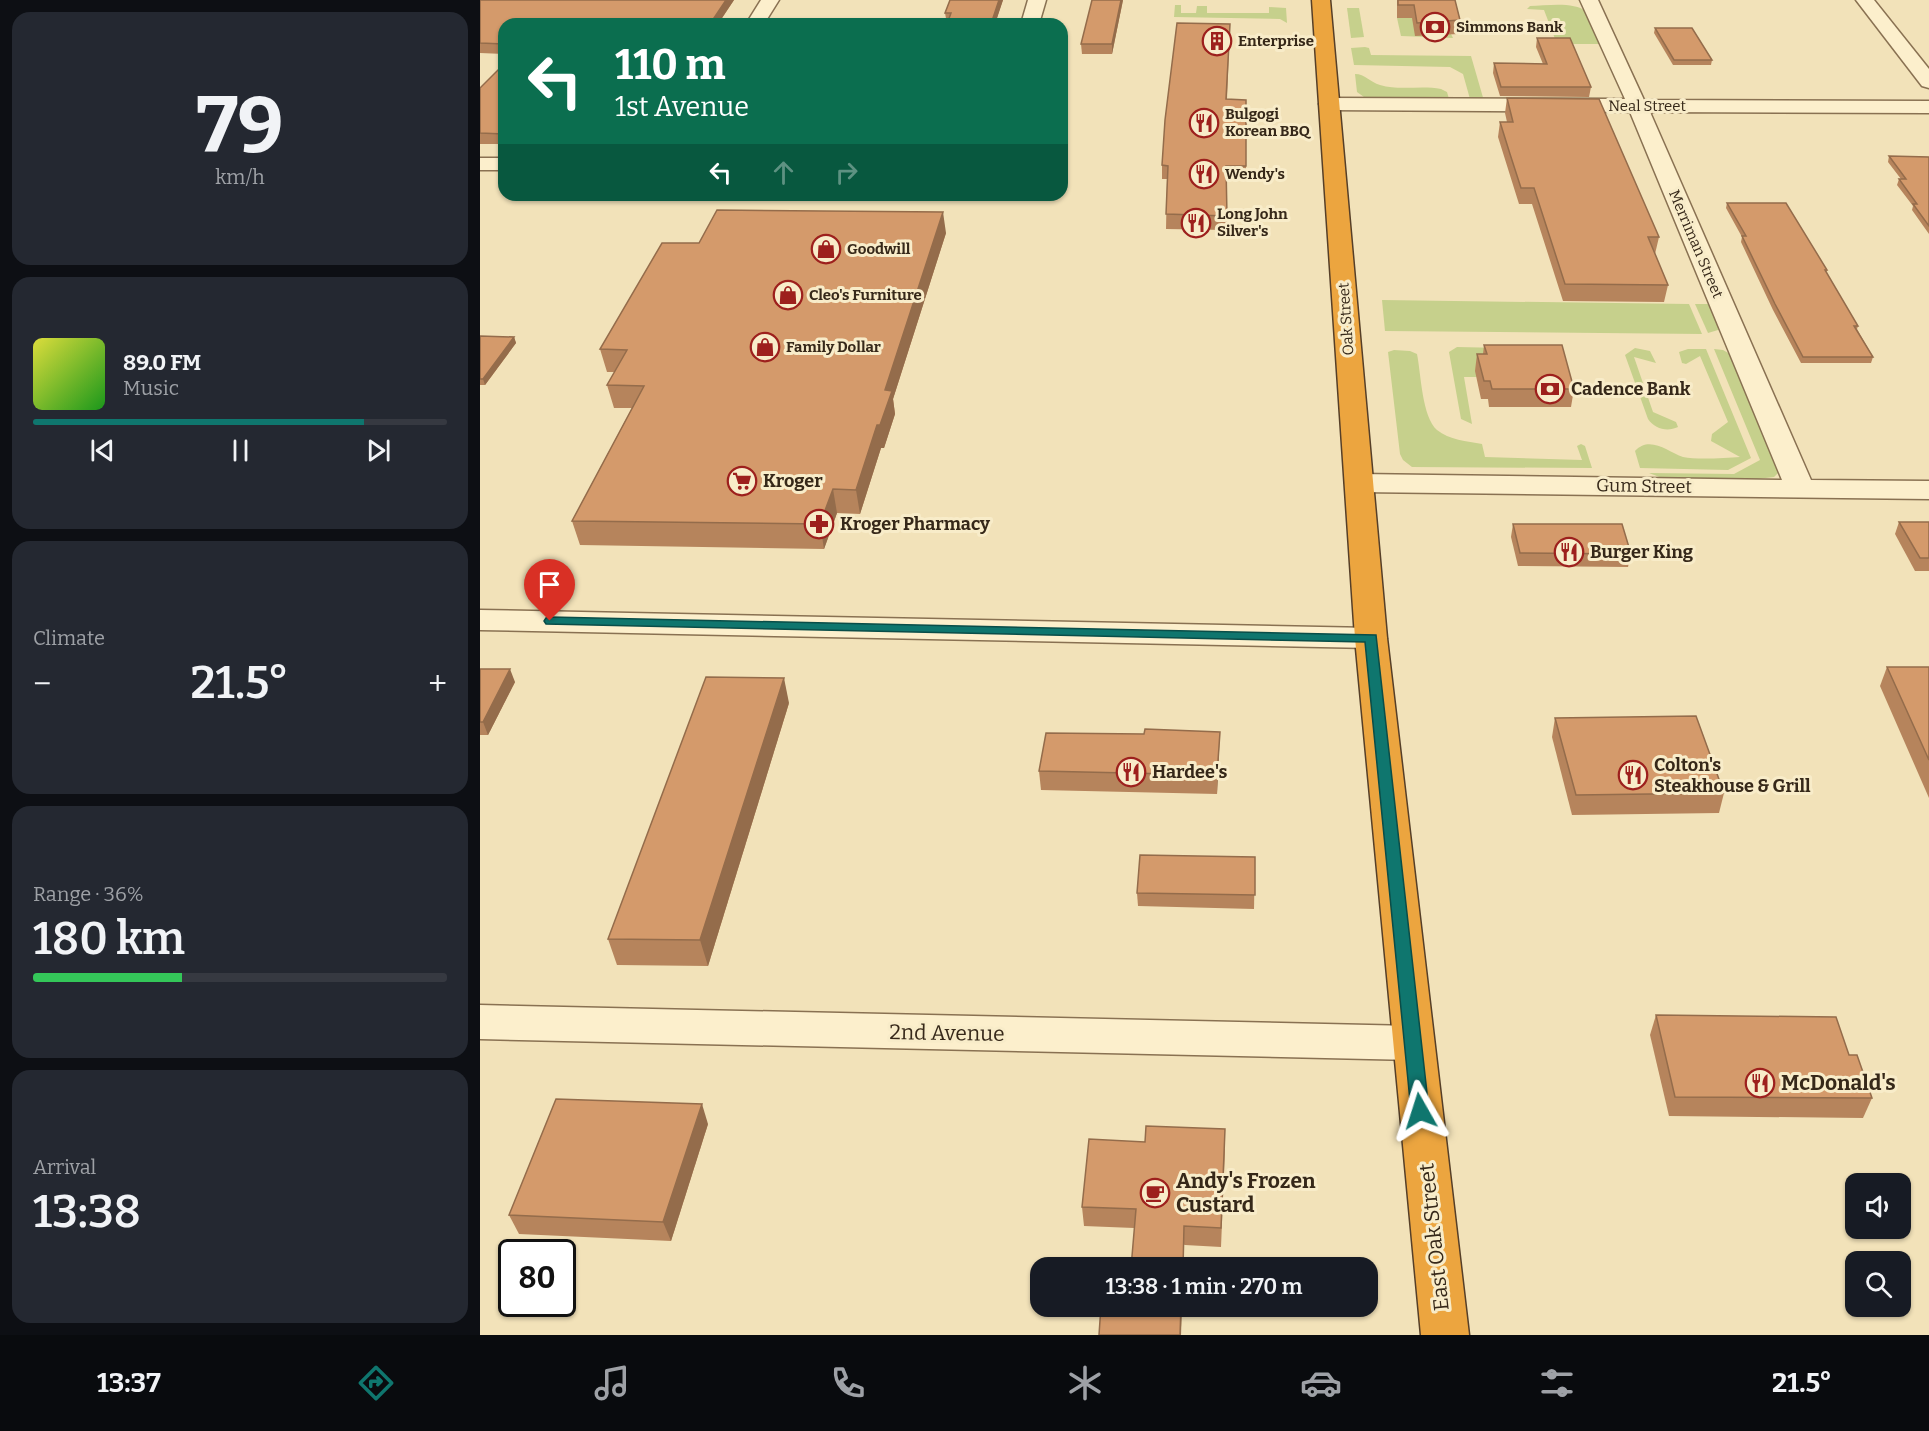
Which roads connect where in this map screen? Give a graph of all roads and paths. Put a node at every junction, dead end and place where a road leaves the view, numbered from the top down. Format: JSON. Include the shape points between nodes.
{"nodes":[{"id":1,"x":770,"y":0,"type":"edge"},
{"id":2,"x":1037,"y":0,"type":"edge"},
{"id":3,"x":1321,"y":0,"type":"edge"},
{"id":4,"x":1589,"y":0,"type":"edge"},
{"id":5,"x":1865,"y":0,"type":"edge"},
{"id":6,"x":759,"y":18,"type":"edge"},
{"id":7,"x":1032,"y":18,"type":"edge"},
{"id":8,"x":1929,"y":82,"type":"edge"},
{"id":9,"x":1329,"y":104,"type":"junction"},
{"id":10,"x":1637,"y":105,"type":"junction"},
{"id":11,"x":1929,"y":107,"type":"edge"},
{"id":12,"x":480,"y":164,"type":"edge"},
{"id":13,"x":498,"y":164,"type":"edge"},
{"id":14,"x":1359,"y":483,"type":"junction"},
{"id":15,"x":1800,"y":488,"type":"junction"},
{"id":16,"x":1929,"y":490,"type":"edge"},
{"id":17,"x":480,"y":620,"type":"edge"},
{"id":18,"x":1371,"y":638,"type":"junction"},
{"id":19,"x":480,"y":1022,"type":"edge"},
{"id":20,"x":1413,"y":1043,"type":"junction"},
{"id":21,"x":1445,"y":1335,"type":"edge"}],
"edges":[{"from":1,"to":6,"type":"street"},
{"from":2,"to":7,"type":"street"},
{"from":3,"to":9,"type":"highway","name":"Oak Street"},
{"from":4,"to":10,"type":"street","name":"Merriman Street"},
{"from":5,"to":8,"type":"street"},
{"from":9,"to":10,"type":"street","name":"Neal Street"},
{"from":9,"to":14,"type":"highway","name":"Oak Street"},
{"from":10,"to":11,"type":"street","name":"Neal Street"},
{"from":10,"to":15,"type":"street","name":"Merriman Street"},
{"from":12,"to":13,"type":"street"},
{"from":14,"to":15,"type":"street","name":"Gum Street"},
{"from":14,"to":18,"type":"highway","name":"Oak Street"},
{"from":15,"to":16,"type":"street","name":"Gum Street"},
{"from":17,"to":18,"type":"street"},
{"from":18,"to":20,"type":"highway","name":"East Oak Street"},
{"from":19,"to":20,"type":"street","name":"2nd Avenue"},
{"from":20,"to":21,"type":"highway","name":"East Oak Street"}]}
